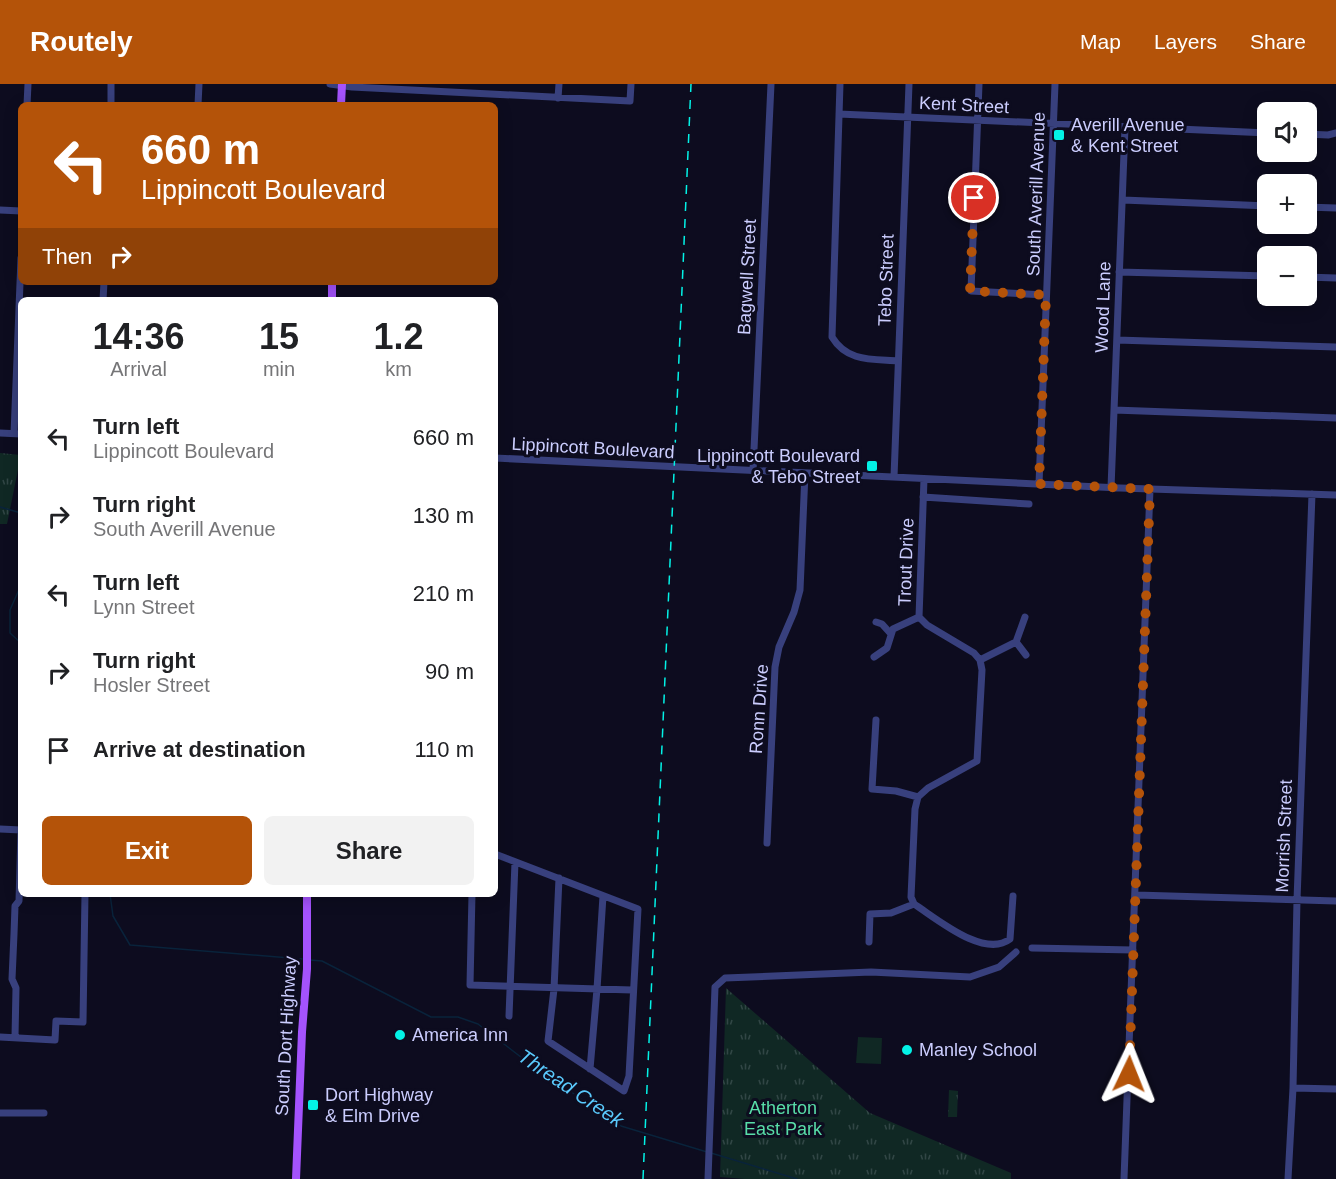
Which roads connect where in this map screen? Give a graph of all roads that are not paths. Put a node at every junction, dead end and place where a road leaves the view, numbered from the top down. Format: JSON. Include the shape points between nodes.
{"nodes":[{"id":1,"x":28,"y":84,"type":"edge"},
{"id":2,"x":111,"y":84,"type":"edge"},
{"id":3,"x":199,"y":84,"type":"edge"},
{"id":4,"x":330,"y":84,"type":"edge"},
{"id":5,"x":489,"y":84,"type":"edge"},
{"id":6,"x":559,"y":84,"type":"edge"},
{"id":7,"x":631,"y":84,"type":"edge"},
{"id":8,"x":771,"y":84,"type":"edge"},
{"id":9,"x":840,"y":84,"type":"edge"},
{"id":10,"x":909,"y":84,"type":"edge"},
{"id":11,"x":979,"y":84,"type":"edge"},
{"id":12,"x":1055,"y":84,"type":"edge"},
{"id":13,"x":342,"y":85,"type":"edge"},
{"id":14,"x":489,"y":94,"type":"junction"},
{"id":15,"x":558,"y":98,"type":"junction"},
{"id":16,"x":27,"y":102,"type":"edge"},
{"id":17,"x":111,"y":102,"type":"edge"},
{"id":18,"x":198,"y":102,"type":"edge"},
{"id":19,"x":341,"y":102,"type":"edge"},
{"id":20,"x":839,"y":114,"type":"junction"},
{"id":21,"x":907,"y":117,"type":"junction"},
{"id":22,"x":978,"y":121,"type":"junction"},
{"id":23,"x":1053,"y":125,"type":"junction"},
{"id":24,"x":1125,"y":127,"type":"junction"},
{"id":25,"x":1257,"y":133,"type":"edge"},
{"id":26,"x":1317,"y":134,"type":"edge"},
{"id":27,"x":1336,"y":134,"type":"edge"},
{"id":28,"x":1123,"y":200,"type":"junction"},
{"id":29,"x":1257,"y":206,"type":"edge"},
{"id":30,"x":1317,"y":207,"type":"edge"},
{"id":31,"x":1336,"y":208,"type":"edge"},
{"id":32,"x":0,"y":210,"type":"edge"},
{"id":33,"x":18,"y":211,"type":"edge"},
{"id":34,"x":1119,"y":272,"type":"junction"},
{"id":35,"x":1257,"y":276,"type":"edge"},
{"id":36,"x":1317,"y":277,"type":"edge"},
{"id":37,"x":1336,"y":278,"type":"edge"},
{"id":38,"x":1046,"y":295,"type":"junction"},
{"id":39,"x":1117,"y":340,"type":"junction"},
{"id":40,"x":1336,"y":347,"type":"edge"},
{"id":41,"x":898,"y":362,"type":"junction"},
{"id":42,"x":1114,"y":410,"type":"junction"},
{"id":43,"x":1336,"y":418,"type":"edge"},
{"id":44,"x":0,"y":433,"type":"edge"},
{"id":45,"x":18,"y":434,"type":"edge"},
{"id":46,"x":498,"y":458,"type":"edge"},
{"id":47,"x":753,"y":471,"type":"junction"},
{"id":48,"x":805,"y":473,"type":"junction"},
{"id":49,"x":894,"y":477,"type":"junction"},
{"id":50,"x":924,"y":479,"type":"junction"},
{"id":51,"x":1039,"y":484,"type":"junction"},
{"id":52,"x":1111,"y":488,"type":"junction"},
{"id":53,"x":1150,"y":489,"type":"junction"},
{"id":54,"x":1312,"y":494,"type":"junction"},
{"id":55,"x":1336,"y":495,"type":"edge"},
{"id":56,"x":923,"y":497,"type":"junction"},
{"id":57,"x":1029,"y":504,"type":"dead end"},
{"id":58,"x":919,"y":617,"type":"junction"},
{"id":59,"x":1025,"y":617,"type":"dead end"},
{"id":60,"x":876,"y":622,"type":"dead end"},
{"id":61,"x":892,"y":632,"type":"junction"},
{"id":62,"x":1016,"y":642,"type":"junction"},
{"id":63,"x":1026,"y":655,"type":"dead end"},
{"id":64,"x":874,"y":657,"type":"dead end"},
{"id":65,"x":980,"y":660,"type":"junction"},
{"id":66,"x":876,"y":720,"type":"dead end"},
{"id":67,"x":918,"y":797,"type":"junction"},
{"id":68,"x":0,"y":829,"type":"edge"},
{"id":69,"x":18,"y":830,"type":"edge"},
{"id":70,"x":767,"y":843,"type":"dead end"},
{"id":71,"x":498,"y":855,"type":"edge"},
{"id":72,"x":515,"y":862,"type":"junction"},
{"id":73,"x":559,"y":878,"type":"junction"},
{"id":74,"x":1136,"y":895,"type":"junction"},
{"id":75,"x":603,"y":896,"type":"junction"},
{"id":76,"x":1013,"y":896,"type":"dead end"},
{"id":77,"x":19,"y":897,"type":"edge"},
{"id":78,"x":86,"y":897,"type":"edge"},
{"id":79,"x":307,"y":897,"type":"edge"},
{"id":80,"x":472,"y":897,"type":"edge"},
{"id":81,"x":1297,"y":900,"type":"junction"},
{"id":82,"x":1336,"y":901,"type":"edge"},
{"id":83,"x":914,"y":904,"type":"junction"},
{"id":84,"x":869,"y":942,"type":"dead end"},
{"id":85,"x":1032,"y":948,"type":"dead end"},
{"id":86,"x":1133,"y":950,"type":"junction"},
{"id":87,"x":1016,"y":952,"type":"dead end"},
{"id":88,"x":511,"y":986,"type":"junction"},
{"id":89,"x":554,"y":989,"type":"junction"},
{"id":90,"x":597,"y":989,"type":"junction"},
{"id":91,"x":632,"y":990,"type":"junction"},
{"id":92,"x":509,"y":1016,"type":"dead end"},
{"id":93,"x":0,"y":1037,"type":"edge"},
{"id":94,"x":15,"y":1037,"type":"junction"},
{"id":95,"x":590,"y":1069,"type":"junction"},
{"id":96,"x":1293,"y":1088,"type":"junction"},
{"id":97,"x":1336,"y":1089,"type":"edge"},
{"id":98,"x":0,"y":1113,"type":"edge"},
{"id":99,"x":44,"y":1113,"type":"dead end"},
{"id":100,"x":296,"y":1179,"type":"edge"},
{"id":101,"x":708,"y":1179,"type":"edge"},
{"id":102,"x":1124,"y":1179,"type":"edge"},
{"id":103,"x":1288,"y":1179,"type":"edge"}],
"edges":[{"from":1,"to":16,"type":"street"},
{"from":2,"to":17,"type":"street"},
{"from":3,"to":18,"type":"street"},
{"from":4,"to":13,"type":"street"},
{"from":5,"to":14,"type":"street"},
{"from":6,"to":15,"type":"street"},
{"from":7,"to":15,"type":"street","via":[[630,101]]},
{"from":8,"to":47,"type":"street","name":"Bagwell Street"},
{"from":9,"to":20,"type":"street"},
{"from":10,"to":21,"type":"street","name":"Tebo Street"},
{"from":11,"to":22,"type":"street"},
{"from":12,"to":23,"type":"street","name":"South Averill Avenue"},
{"from":13,"to":14,"type":"street"},
{"from":13,"to":19,"type":"main road"},
{"from":14,"to":15,"type":"street"},
{"from":20,"to":21,"type":"street","name":"Kent Street"},
{"from":20,"to":41,"type":"street","via":[[832,338],[850,355]]},
{"from":21,"to":22,"type":"street","name":"Kent Street"},
{"from":21,"to":41,"type":"street","name":"Tebo Street"},
{"from":22,"to":23,"type":"street","name":"Kent Street"},
{"from":22,"to":38,"type":"street","via":[[970,291]]},
{"from":23,"to":24,"type":"street","name":"Kent Street"},
{"from":23,"to":38,"type":"street","name":"South Averill Avenue"},
{"from":24,"to":25,"type":"street","name":"Kent Street"},
{"from":24,"to":28,"type":"street","name":"Wood Lane"},
{"from":26,"to":27,"type":"street"},
{"from":28,"to":29,"type":"street"},
{"from":28,"to":34,"type":"street","name":"Wood Lane"},
{"from":30,"to":31,"type":"street"},
{"from":32,"to":33,"type":"street"},
{"from":34,"to":35,"type":"street"},
{"from":34,"to":39,"type":"street","name":"Wood Lane"},
{"from":36,"to":37,"type":"street"},
{"from":38,"to":51,"type":"street","name":"South Averill Avenue"},
{"from":39,"to":40,"type":"street"},
{"from":39,"to":42,"type":"street","name":"Wood Lane"},
{"from":41,"to":49,"type":"street","name":"Tebo Street"},
{"from":42,"to":43,"type":"street"},
{"from":42,"to":52,"type":"street","name":"Wood Lane"},
{"from":44,"to":45,"type":"street"},
{"from":46,"to":47,"type":"street","name":"Lippincott Boulevard"},
{"from":47,"to":48,"type":"street","name":"Lippincott Boulevard"},
{"from":48,"to":49,"type":"street","name":"Lippincott Boulevard"},
{"from":48,"to":70,"type":"street","name":"Ronn Drive","via":[[800,590],[775,667]]},
{"from":49,"to":50,"type":"street","name":"Lippincott Boulevard"},
{"from":50,"to":51,"type":"street","name":"Lippincott Boulevard"},
{"from":50,"to":56,"type":"street","name":"Trout Drive"},
{"from":51,"to":52,"type":"street","name":"Lippincott Boulevard"},
{"from":52,"to":53,"type":"street","name":"Lippincott Boulevard"},
{"from":53,"to":54,"type":"street","name":"Lippincott Boulevard"},
{"from":53,"to":74,"type":"street"},
{"from":54,"to":55,"type":"street","name":"Lippincott Boulevard"},
{"from":54,"to":81,"type":"street","name":"Morrish Street"},
{"from":56,"to":57,"type":"street"},
{"from":56,"to":58,"type":"street","name":"Trout Drive"},
{"from":58,"to":61,"type":"street"},
{"from":58,"to":65,"type":"street","name":"Trout Drive"},
{"from":59,"to":62,"type":"street"},
{"from":60,"to":61,"type":"street"},
{"from":61,"to":64,"type":"street","via":[[887,648]]},
{"from":62,"to":63,"type":"street"},
{"from":62,"to":65,"type":"street"},
{"from":65,"to":67,"type":"street","via":[[976,761]]},
{"from":66,"to":67,"type":"street","via":[[872,789]]},
{"from":67,"to":83,"type":"street","via":[[911,897]]},
{"from":68,"to":69,"type":"street"},
{"from":71,"to":72,"type":"street"},
{"from":72,"to":73,"type":"street"},
{"from":72,"to":88,"type":"street"},
{"from":73,"to":75,"type":"street"},
{"from":73,"to":89,"type":"street"},
{"from":74,"to":81,"type":"street"},
{"from":74,"to":86,"type":"street"},
{"from":75,"to":90,"type":"street"},
{"from":75,"to":91,"type":"street","via":[[638,909]]},
{"from":76,"to":83,"type":"street","via":[[1010,939],[1004,944],[978,943]]},
{"from":77,"to":94,"type":"street","via":[[15,906],[12,979],[16,988]]},
{"from":78,"to":94,"type":"street","via":[[83,1022],[56,1021],[55,1040]]},
{"from":79,"to":100,"type":"main road","name":"South Dort Highway"},
{"from":80,"to":88,"type":"street","via":[[470,985]]},
{"from":81,"to":82,"type":"street"},
{"from":81,"to":96,"type":"street","name":"Morrish Street"},
{"from":83,"to":84,"type":"street","via":[[891,913],[870,914]]},
{"from":85,"to":86,"type":"street"},
{"from":86,"to":102,"type":"street"},
{"from":87,"to":101,"type":"street","via":[[999,967],[970,977],[871,972],[720,981],[715,987]]},
{"from":88,"to":89,"type":"street"},
{"from":88,"to":92,"type":"street"},
{"from":89,"to":90,"type":"street"},
{"from":89,"to":95,"type":"street","via":[[548,1041]]},
{"from":90,"to":91,"type":"street"},
{"from":90,"to":95,"type":"street"},
{"from":91,"to":95,"type":"street","via":[[629,1076],[624,1091]]},
{"from":93,"to":94,"type":"street"},
{"from":96,"to":97,"type":"street"},
{"from":96,"to":103,"type":"street","name":"Morrish Street"},
{"from":98,"to":99,"type":"street"}]}
